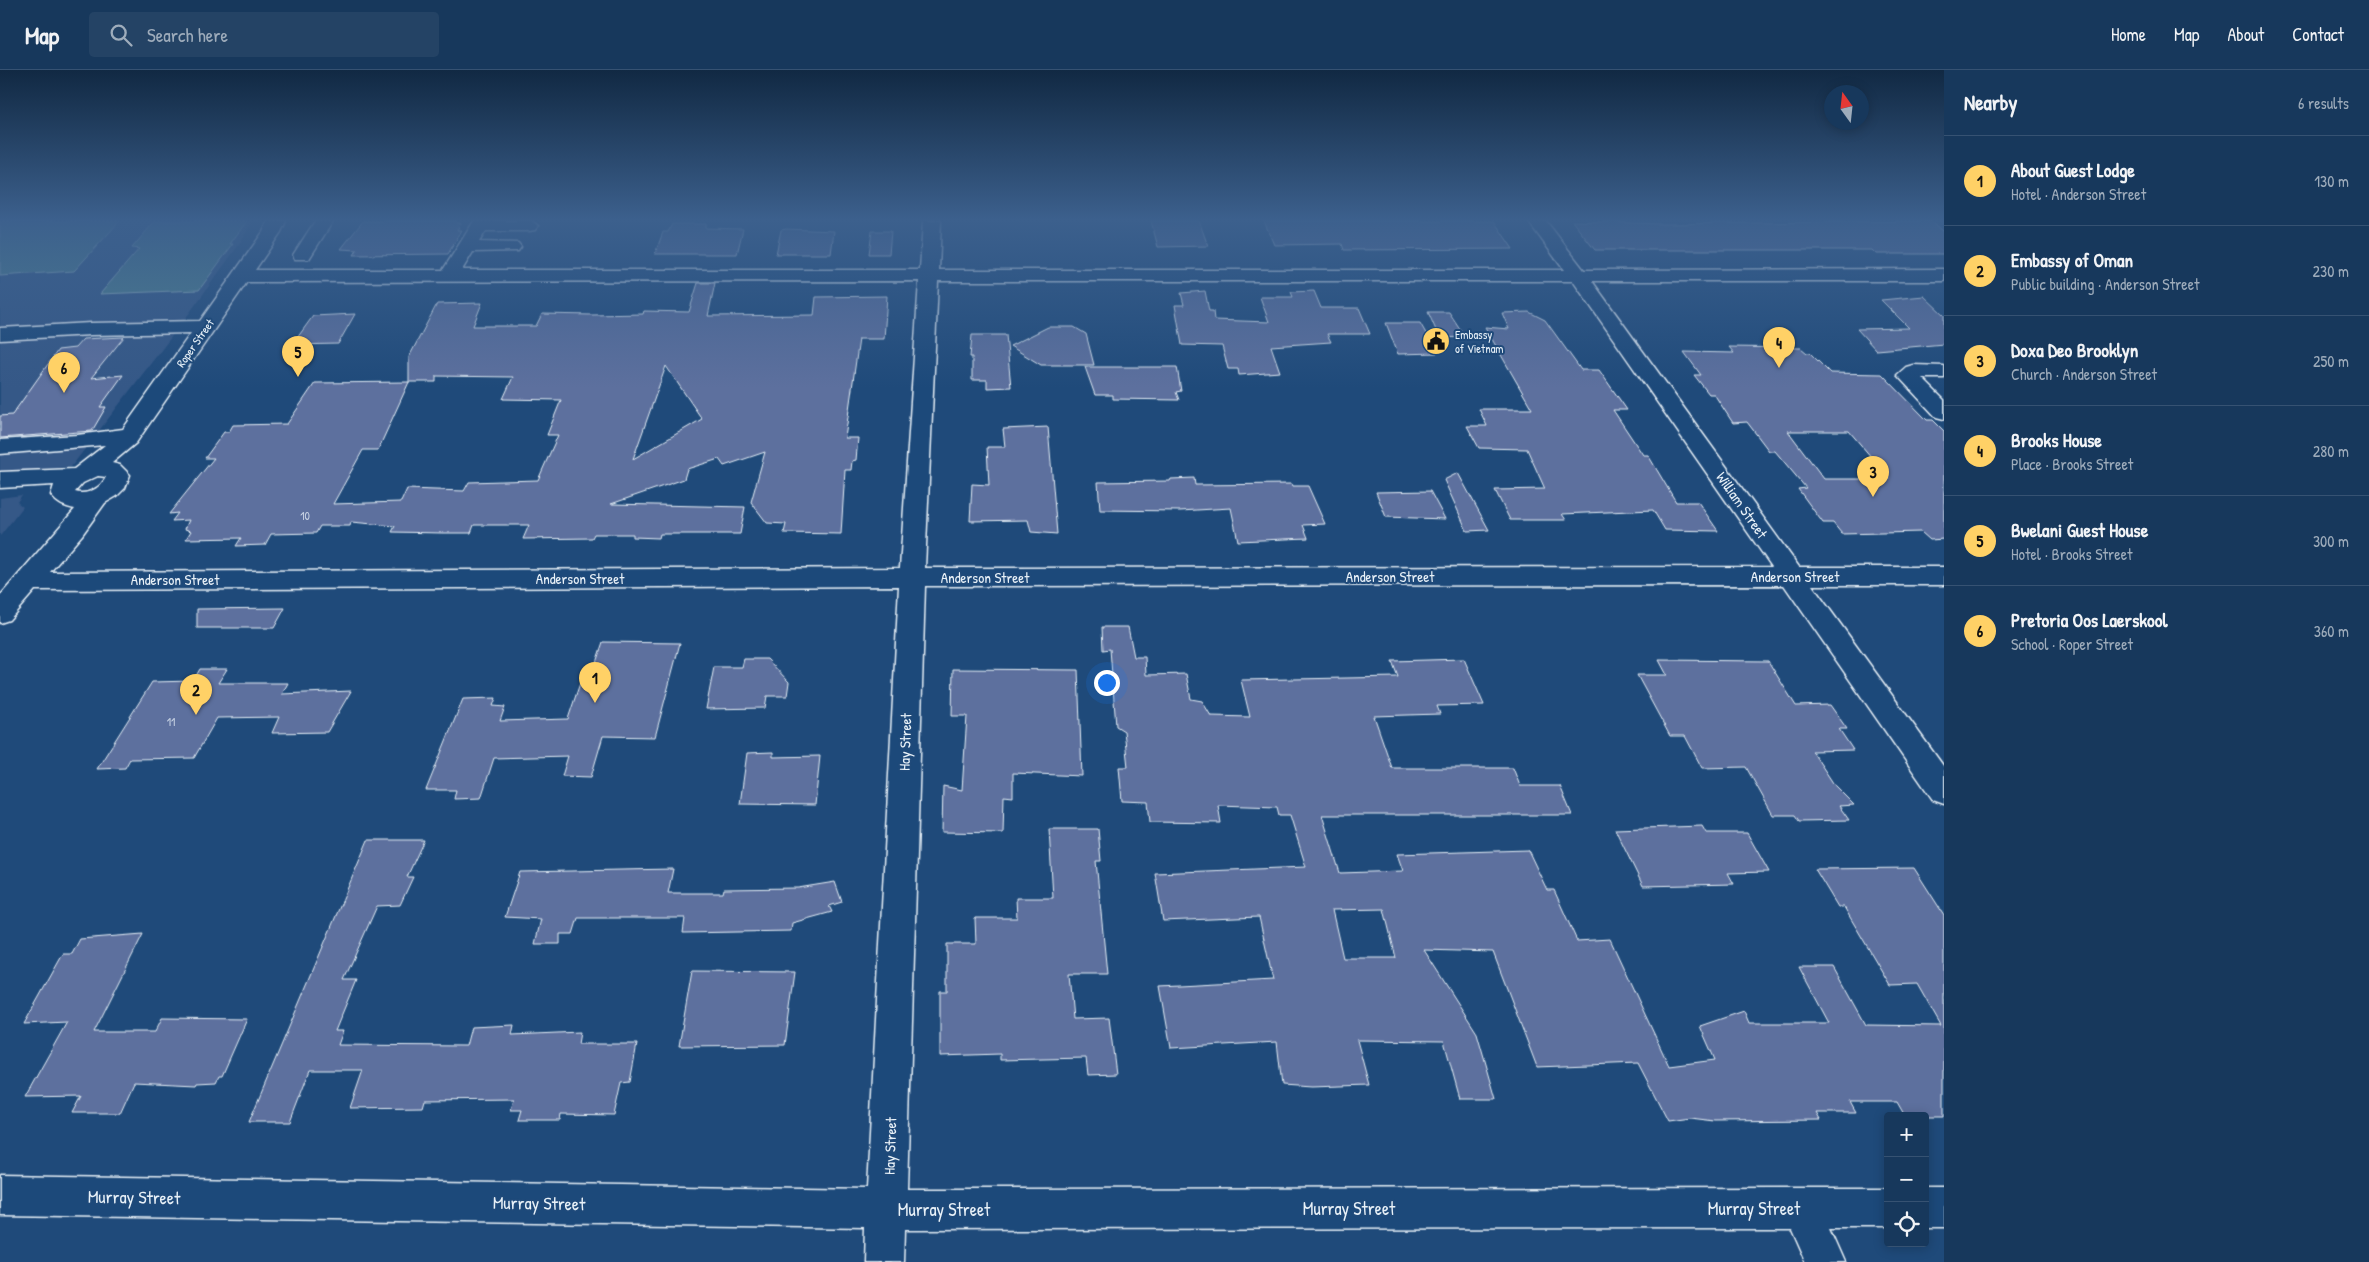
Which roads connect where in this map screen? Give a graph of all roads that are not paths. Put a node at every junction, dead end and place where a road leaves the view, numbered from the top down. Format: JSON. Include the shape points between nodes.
{"nodes":[{"id":1,"x":242,"y":276,"type":"edge"},
{"id":2,"x":930,"y":276,"type":"edge"},
{"id":3,"x":1579,"y":277,"type":"edge"},
{"id":4,"x":206,"y":327,"type":"junction"},
{"id":5,"x":0,"y":334,"type":"edge"},
{"id":6,"x":1944,"y":372,"type":"edge"},
{"id":7,"x":1944,"y":412,"type":"edge"},
{"id":8,"x":129,"y":437,"type":"junction"},
{"id":9,"x":0,"y":447,"type":"edge"},
{"id":10,"x":118,"y":473,"type":"junction"},
{"id":11,"x":0,"y":480,"type":"edge"},
{"id":12,"x":74,"y":484,"type":"junction"},
{"id":13,"x":0,"y":493,"type":"edge"},
{"id":14,"x":96,"y":498,"type":"junction"},
{"id":15,"x":33,"y":573,"type":"junction"},
{"id":16,"x":912,"y":576,"type":"junction"},
{"id":17,"x":1792,"y":576,"type":"junction"},
{"id":18,"x":1944,"y":576,"type":"edge"},
{"id":19,"x":0,"y":613,"type":"edge"},
{"id":20,"x":1944,"y":790,"type":"edge"},
{"id":21,"x":0,"y":1195,"type":"edge"},
{"id":22,"x":1801,"y":1208,"type":"junction"},
{"id":23,"x":1884,"y":1208,"type":"edge"},
{"id":24,"x":1929,"y":1208,"type":"edge"},
{"id":25,"x":1944,"y":1208,"type":"edge"},
{"id":26,"x":887,"y":1209,"type":"junction"},
{"id":27,"x":884,"y":1262,"type":"edge"},
{"id":28,"x":1826,"y":1262,"type":"edge"}],
"edges":[{"from":1,"to":4,"type":"street","name":"Roper Street"},
{"from":2,"to":16,"type":"street","name":"Hay Street"},
{"from":3,"to":17,"type":"street","name":"William Street"},
{"from":4,"to":5,"type":"street"},
{"from":4,"to":8,"type":"street","name":"Roper Street"},
{"from":6,"to":7,"type":"street","via":[[1913,371],[1908,375]]},
{"from":8,"to":9,"type":"street"},
{"from":8,"to":10,"type":"street","name":"Roper Street"},
{"from":8,"to":12,"type":"street","name":"Roper Street"},
{"from":10,"to":12,"type":"street","via":[[106,469]]},
{"from":10,"to":14,"type":"street","name":"Roper Street","via":[[118,483]]},
{"from":11,"to":12,"type":"street"},
{"from":12,"to":13,"type":"street"},
{"from":12,"to":14,"type":"street","via":[[86,500]]},
{"from":12,"to":15,"type":"street","via":[[58,531]]},
{"from":14,"to":15,"type":"street"},
{"from":15,"to":16,"type":"street","name":"Anderson Street"},
{"from":15,"to":19,"type":"street"},
{"from":16,"to":17,"type":"street","name":"Anderson Street"},
{"from":16,"to":26,"type":"street","name":"Hay Street"},
{"from":17,"to":18,"type":"street","name":"Anderson Street"},
{"from":17,"to":20,"type":"street","name":"William Street"},
{"from":21,"to":26,"type":"street","name":"Murray Street"},
{"from":22,"to":23,"type":"street","name":"Murray Street"},
{"from":22,"to":26,"type":"street","name":"Murray Street"},
{"from":22,"to":28,"type":"street"},
{"from":24,"to":25,"type":"street"},
{"from":26,"to":27,"type":"street","name":"Hay Street"}]}
